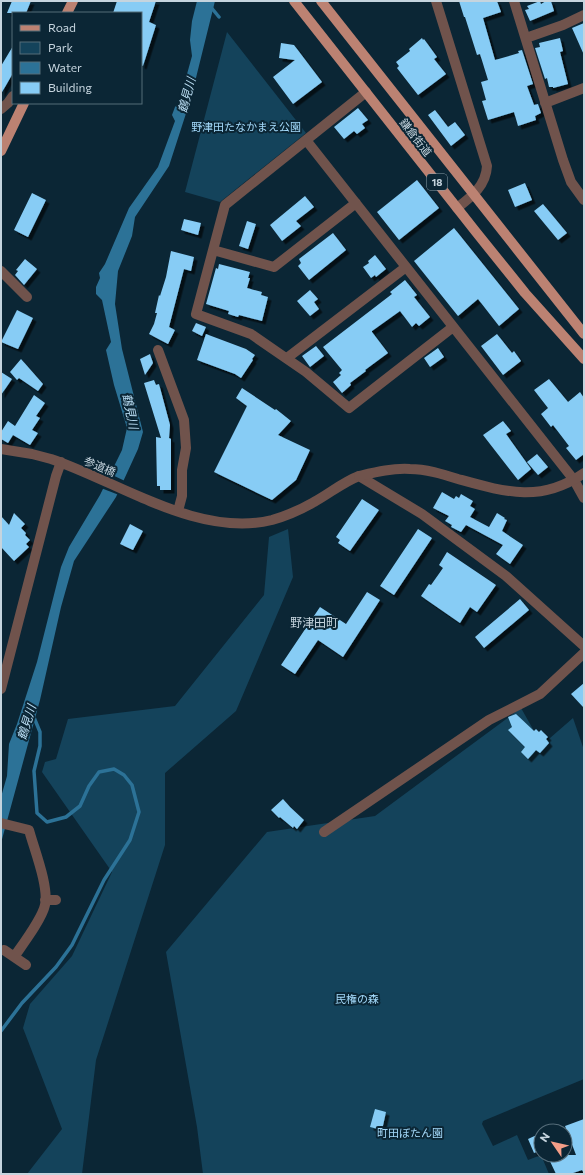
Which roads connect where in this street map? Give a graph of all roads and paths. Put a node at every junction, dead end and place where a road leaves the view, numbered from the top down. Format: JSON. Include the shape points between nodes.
{"nodes":[{"id":1,"x":294,"y":1,"type":"edge"},
{"id":2,"x":321,"y":1,"type":"edge"},
{"id":3,"x":436,"y":1,"type":"edge"},
{"id":4,"x":514,"y":1,"type":"edge"},
{"id":5,"x":584,"y":15,"type":"edge"},
{"id":6,"x":526,"y":38,"type":"junction"},
{"id":7,"x":584,"y":88,"type":"edge"},
{"id":8,"x":366,"y":92,"type":"junction"},
{"id":9,"x":12,"y":97,"type":"edge"},
{"id":10,"x":545,"y":103,"type":"junction"},
{"id":11,"x":24,"y":104,"type":"edge"},
{"id":12,"x":1,"y":109,"type":"edge"},
{"id":13,"x":306,"y":140,"type":"junction"},
{"id":14,"x":1,"y":151,"type":"edge"},
{"id":15,"x":473,"y":195,"type":"junction"},
{"id":16,"x":584,"y":200,"type":"edge"},
{"id":17,"x":356,"y":203,"type":"junction"},
{"id":18,"x":457,"y":208,"type":"junction"},
{"id":19,"x":212,"y":250,"type":"junction"},
{"id":20,"x":406,"y":266,"type":"junction"},
{"id":21,"x":1,"y":271,"type":"edge"},
{"id":22,"x":27,"y":297,"type":"dead end"},
{"id":23,"x":453,"y":327,"type":"junction"},
{"id":24,"x":584,"y":334,"type":"edge"},
{"id":25,"x":158,"y":350,"type":"dead end"},
{"id":26,"x":287,"y":358,"type":"junction"},
{"id":27,"x":584,"y":359,"type":"edge"},
{"id":28,"x":1,"y":449,"type":"edge"},
{"id":29,"x":64,"y":463,"type":"junction"},
{"id":30,"x":584,"y":473,"type":"edge"},
{"id":31,"x":359,"y":476,"type":"junction"},
{"id":32,"x":574,"y":480,"type":"junction"},
{"id":33,"x":584,"y":498,"type":"edge"},
{"id":34,"x":178,"y":511,"type":"junction"},
{"id":35,"x":584,"y":646,"type":"edge"},
{"id":36,"x":584,"y":653,"type":"edge"},
{"id":37,"x":1,"y":689,"type":"edge"},
{"id":38,"x":4,"y":823,"type":"edge"},
{"id":39,"x":324,"y":832,"type":"dead end"},
{"id":40,"x":46,"y":900,"type":"junction"},
{"id":41,"x":56,"y":900,"type":"dead end"},
{"id":42,"x":4,"y":950,"type":"dead end"},
{"id":43,"x":14,"y":957,"type":"junction"},
{"id":44,"x":26,"y":966,"type":"dead end"}],
"edges":[{"from":1,"to":8,"type":"main road","name":"鎌倉街道","number":"18"},
{"from":2,"to":15,"type":"main road","name":"鎌倉街道","number":"18"},
{"from":3,"to":15,"type":"street","via":[[485,158],[484,181]]},
{"from":4,"to":6,"type":"street"},
{"from":5,"to":6,"type":"street"},
{"from":6,"to":10,"type":"street"},
{"from":7,"to":10,"type":"street"},
{"from":8,"to":13,"type":"street"},
{"from":8,"to":18,"type":"main road","name":"鎌倉街道","number":"18"},
{"from":9,"to":12,"type":"street"},
{"from":10,"to":16,"type":"street","via":[[571,182]]},
{"from":11,"to":14,"type":"main road"},
{"from":13,"to":17,"type":"street"},
{"from":13,"to":19,"type":"street","via":[[225,205]]},
{"from":15,"to":18,"type":"street"},
{"from":15,"to":24,"type":"main road","name":"鎌倉街道","number":"18"},
{"from":17,"to":19,"type":"street","via":[[274,267]]},
{"from":17,"to":20,"type":"street"},
{"from":18,"to":27,"type":"main road","name":"鎌倉街道","number":"18","via":[[525,293]]},
{"from":19,"to":26,"type":"street","via":[[196,314],[251,334]]},
{"from":20,"to":23,"type":"street"},
{"from":20,"to":26,"type":"street"},
{"from":21,"to":22,"type":"street"},
{"from":23,"to":26,"type":"street","via":[[349,408]]},
{"from":23,"to":32,"type":"street"},
{"from":25,"to":34,"type":"street","via":[[184,420],[186,448],[182,470],[182,496]]},
{"from":28,"to":29,"type":"street","name":"参道橋"},
{"from":29,"to":34,"type":"street","name":"参道橋"},
{"from":29,"to":37,"type":"street","via":[[56,476]]},
{"from":30,"to":32,"type":"street","name":"参道橋"},
{"from":31,"to":32,"type":"street","name":"参道橋","via":[[387,470],[410,469],[435,472],[520,492],[540,492],[558,488]]},
{"from":31,"to":34,"type":"street","name":"参道橋","via":[[313,502],[272,520],[247,523],[218,522]]},
{"from":31,"to":35,"type":"street","via":[[422,514],[506,576]]},
{"from":32,"to":33,"type":"street"},
{"from":36,"to":39,"type":"street","via":[[540,694],[489,720]]},
{"from":38,"to":40,"type":"street","via":[[29,830]]},
{"from":40,"to":41,"type":"street"},
{"from":40,"to":43,"type":"street","via":[[40,917]]},
{"from":42,"to":43,"type":"street"},
{"from":43,"to":44,"type":"street"}]}
